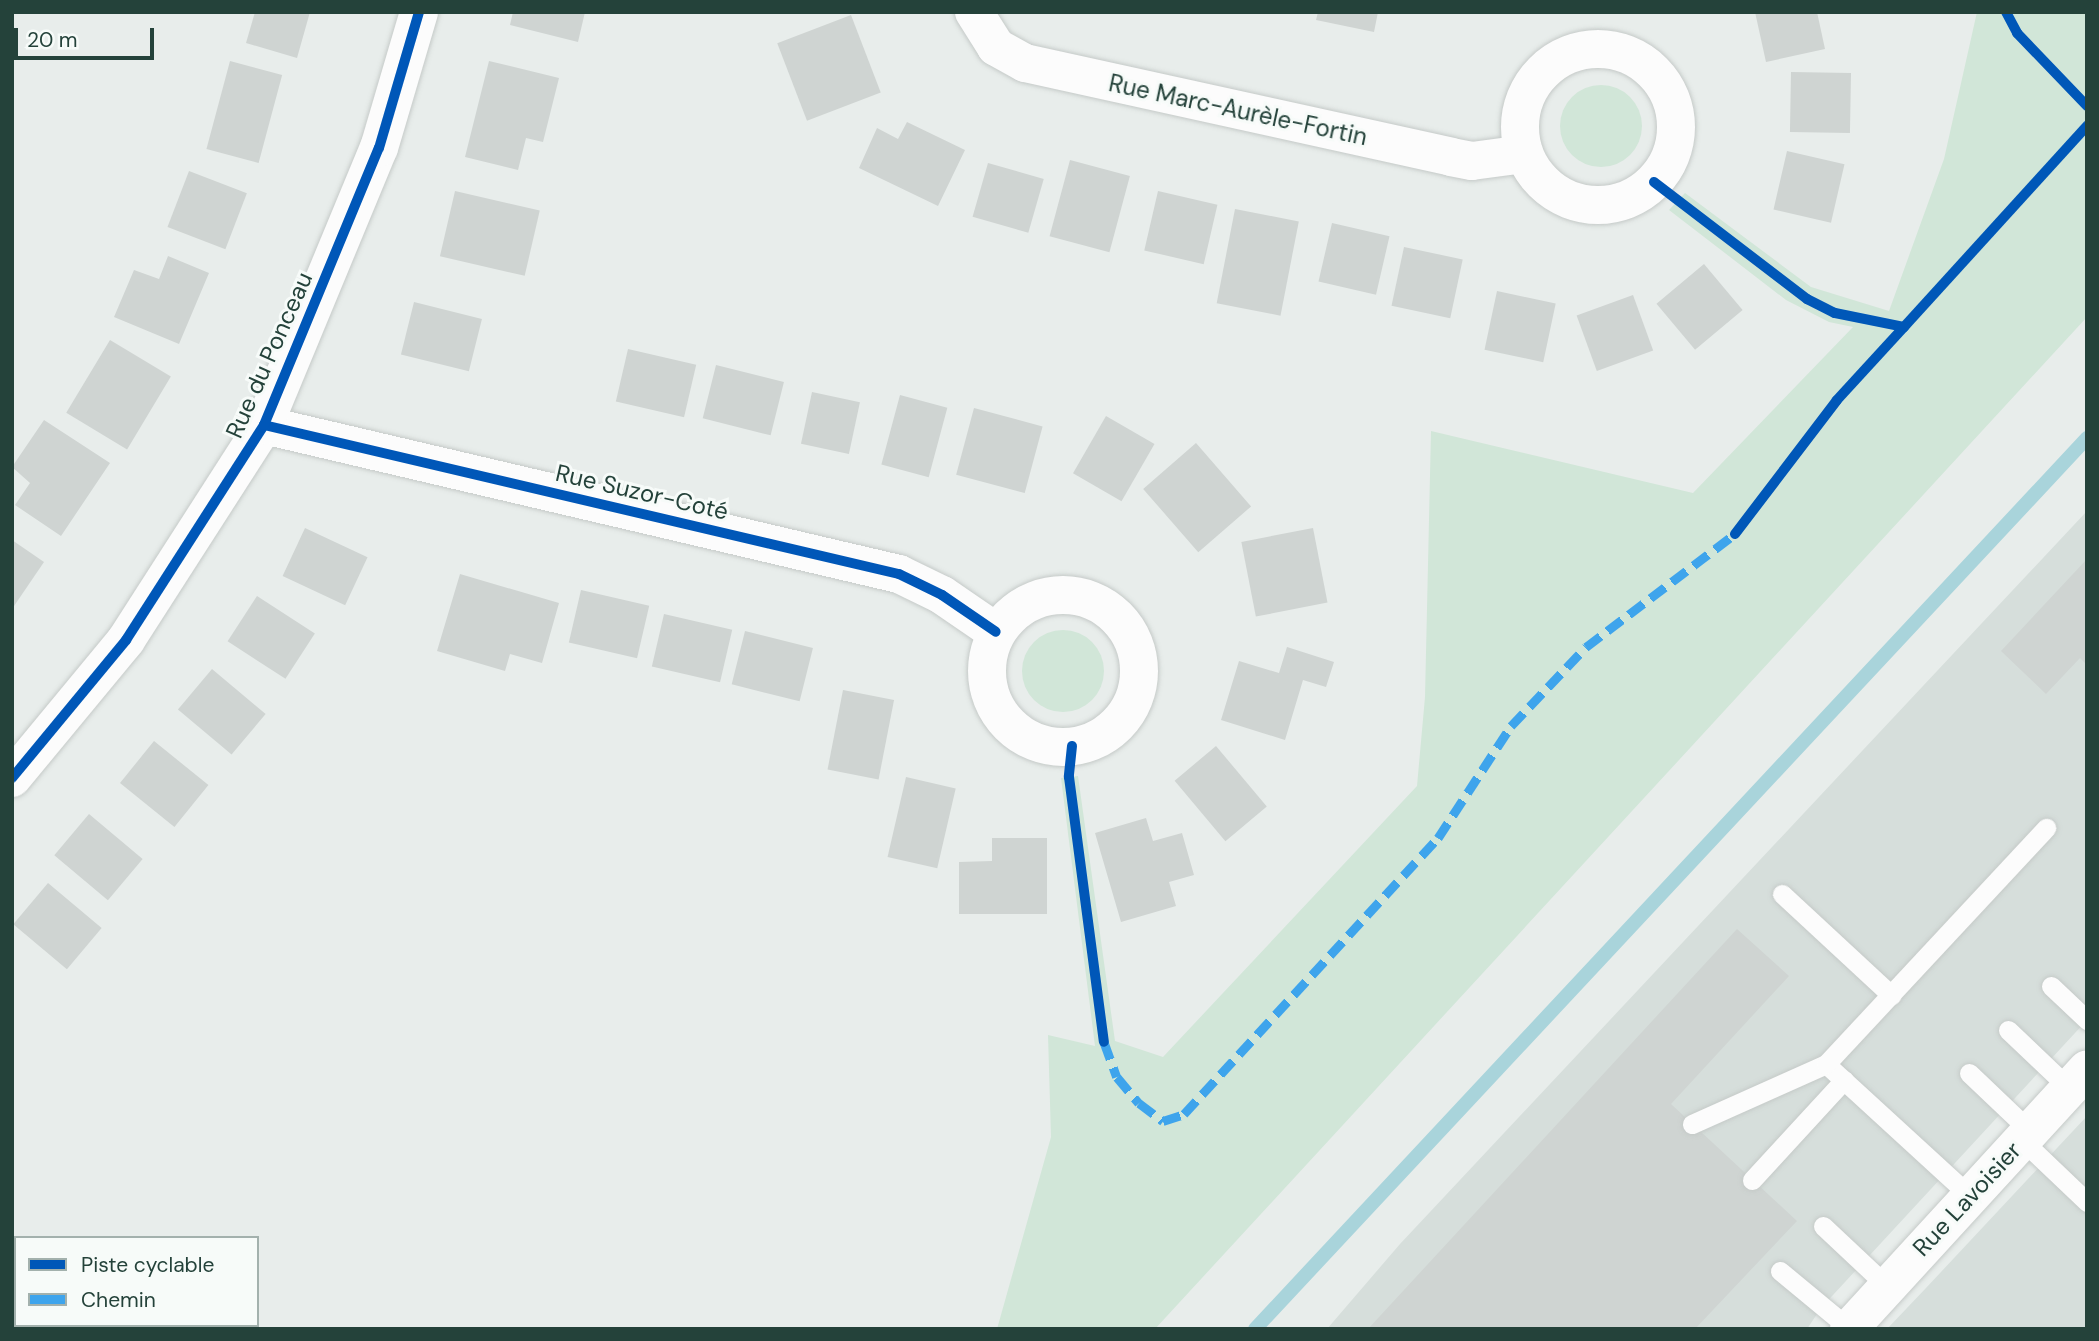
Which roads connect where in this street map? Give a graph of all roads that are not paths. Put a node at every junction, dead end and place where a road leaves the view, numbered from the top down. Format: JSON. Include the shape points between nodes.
{"nodes":[{"id":1,"x":419,"y":12,"type":"edge"},
{"id":2,"x":974,"y":12,"type":"edge"},
{"id":3,"x":1524,"y":154,"type":"junction"},
{"id":4,"x":264,"y":425,"type":"junction"},
{"id":5,"x":996,"y":632,"type":"dead end"},
{"id":6,"x":12,"y":778,"type":"edge"},
{"id":7,"x":2046,"y":828,"type":"dead end"},
{"id":8,"x":1783,"y":894,"type":"dead end"},
{"id":9,"x":2051,"y":986,"type":"dead end"},
{"id":10,"x":1891,"y":995,"type":"junction"},
{"id":11,"x":2087,"y":1020,"type":"edge"},
{"id":12,"x":2008,"y":1030,"type":"dead end"},
{"id":13,"x":1826,"y":1064,"type":"junction"},
{"id":14,"x":1969,"y":1073,"type":"dead end"},
{"id":15,"x":2078,"y":1079,"type":"edge"},
{"id":16,"x":1844,"y":1080,"type":"junction"},
{"id":17,"x":1692,"y":1124,"type":"dead end"},
{"id":18,"x":2026,"y":1135,"type":"junction"},
{"id":19,"x":1752,"y":1180,"type":"dead end"},
{"id":20,"x":1970,"y":1196,"type":"junction"},
{"id":21,"x":2087,"y":1202,"type":"edge"},
{"id":22,"x":1823,"y":1226,"type":"dead end"},
{"id":23,"x":1780,"y":1271,"type":"dead end"},
{"id":24,"x":1887,"y":1286,"type":"junction"},
{"id":25,"x":1849,"y":1328,"type":"edge"}],
"edges":[{"from":1,"to":4,"type":"street","name":"Rue du Ponceau","via":[[379,148]]},
{"from":2,"to":3,"type":"street","name":"Rue Marc-Aurèle-Fortin","via":[[996,47],[1025,63],[1461,159]]},
{"from":3,"to":3,"type":"street","via":[[1538,177],[1557,194],[1581,203],[1630,199],[1654,182],[1669,161],[1676,136],[1675,110],[1665,86],[1648,67],[1626,54],[1602,49],[1576,52],[1553,63],[1535,80],[1522,116]]},
{"from":4,"to":5,"type":"street","name":"Rue Suzor-Coté","via":[[899,574],[942,595]]},
{"from":4,"to":6,"type":"street","name":"Rue du Ponceau","via":[[126,640]]},
{"from":7,"to":10,"type":"lane"},
{"from":8,"to":10,"type":"lane"},
{"from":9,"to":11,"type":"lane"},
{"from":10,"to":13,"type":"lane"},
{"from":12,"to":15,"type":"lane"},
{"from":13,"to":16,"type":"lane"},
{"from":13,"to":17,"type":"lane"},
{"from":14,"to":18,"type":"lane"},
{"from":15,"to":18,"type":"street","name":"Rue Lavoisier"},
{"from":16,"to":19,"type":"lane"},
{"from":16,"to":20,"type":"lane"},
{"from":18,"to":20,"type":"street","name":"Rue Lavoisier"},
{"from":18,"to":21,"type":"lane"},
{"from":20,"to":24,"type":"street","name":"Rue Lavoisier"},
{"from":22,"to":24,"type":"lane"},
{"from":23,"to":25,"type":"lane"},
{"from":24,"to":25,"type":"street","name":"Rue Lavoisier"}]}
